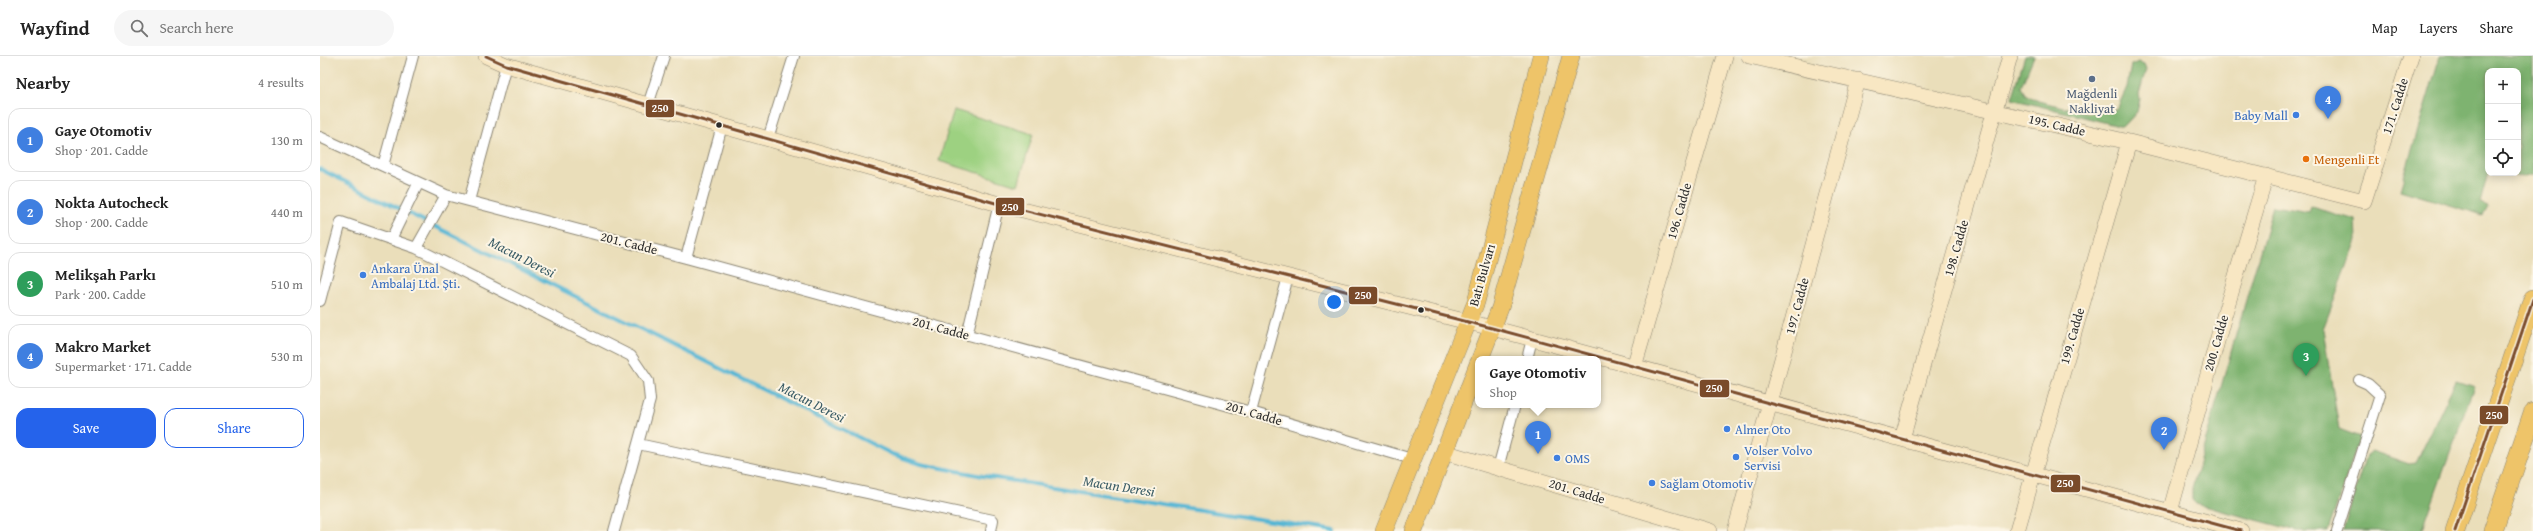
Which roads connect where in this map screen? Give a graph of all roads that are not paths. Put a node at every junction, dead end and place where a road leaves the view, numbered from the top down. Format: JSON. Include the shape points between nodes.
{"nodes":[{"id":1,"x":413,"y":56,"type":"edge"},
{"id":2,"x":486,"y":56,"type":"edge"},
{"id":3,"x":664,"y":56,"type":"edge"},
{"id":4,"x":794,"y":56,"type":"edge"},
{"id":5,"x":1541,"y":56,"type":"edge"},
{"id":6,"x":1570,"y":56,"type":"edge"},
{"id":7,"x":1725,"y":56,"type":"edge"},
{"id":8,"x":1749,"y":56,"type":"edge"},
{"id":9,"x":2010,"y":56,"type":"edge"},
{"id":10,"x":2411,"y":56,"type":"edge"},
{"id":11,"x":506,"y":65,"type":"junction"},
{"id":12,"x":1858,"y":80,"type":"junction"},
{"id":13,"x":648,"y":105,"type":"junction"},
{"id":14,"x":1994,"y":111,"type":"junction"},
{"id":15,"x":722,"y":126,"type":"junction"},
{"id":16,"x":320,"y":137,"type":"edge"},
{"id":17,"x":768,"y":139,"type":"junction"},
{"id":18,"x":2128,"y":142,"type":"junction"},
{"id":19,"x":383,"y":166,"type":"junction"},
{"id":20,"x":2266,"y":176,"type":"junction"},
{"id":21,"x":418,"y":184,"type":"junction"},
{"id":22,"x":446,"y":195,"type":"junction"},
{"id":23,"x":469,"y":201,"type":"junction"},
{"id":24,"x":2364,"y":201,"type":"joint"},
{"id":25,"x":999,"y":204,"type":"junction"},
{"id":26,"x":391,"y":239,"type":"junction"},
{"id":27,"x":416,"y":248,"type":"junction"},
{"id":28,"x":686,"y":258,"type":"junction"},
{"id":29,"x":1288,"y":277,"type":"junction"},
{"id":30,"x":2533,"y":298,"type":"edge"},
{"id":31,"x":320,"y":301,"type":"edge"},
{"id":32,"x":1468,"y":322,"type":"junction"},
{"id":33,"x":1492,"y":328,"type":"junction"},
{"id":34,"x":967,"y":335,"type":"junction"},
{"id":35,"x":1532,"y":339,"type":"junction"},
{"id":36,"x":1481,"y":356,"type":"edge"},
{"id":37,"x":1528,"y":356,"type":"edge"},
{"id":38,"x":1594,"y":356,"type":"edge"},
{"id":39,"x":1601,"y":358,"type":"edge"},
{"id":40,"x":1634,"y":367,"type":"junction"},
{"id":41,"x":1475,"y":372,"type":"edge"},
{"id":42,"x":2359,"y":380,"type":"dead end"},
{"id":43,"x":1770,"y":404,"type":"junction"},
{"id":44,"x":1514,"y":408,"type":"edge"},
{"id":45,"x":1251,"y":412,"type":"junction"},
{"id":46,"x":2533,"y":413,"type":"edge"},
{"id":47,"x":1902,"y":439,"type":"junction"},
{"id":48,"x":638,"y":444,"type":"junction"},
{"id":49,"x":1444,"y":452,"type":"junction"},
{"id":50,"x":1412,"y":459,"type":"junction"},
{"id":51,"x":1498,"y":468,"type":"junction"},
{"id":52,"x":2032,"y":475,"type":"junction"},
{"id":53,"x":2170,"y":512,"type":"junction"},
{"id":54,"x":614,"y":531,"type":"edge"},
{"id":55,"x":991,"y":531,"type":"edge"},
{"id":56,"x":1384,"y":531,"type":"edge"},
{"id":57,"x":1414,"y":531,"type":"edge"},
{"id":58,"x":1710,"y":531,"type":"edge"},
{"id":59,"x":1735,"y":531,"type":"edge"},
{"id":60,"x":2017,"y":531,"type":"edge"},
{"id":61,"x":2240,"y":531,"type":"edge"},
{"id":62,"x":2337,"y":531,"type":"edge"},
{"id":63,"x":2456,"y":531,"type":"edge"},
{"id":64,"x":2493,"y":531,"type":"edge"}],
"edges":[{"from":1,"to":19,"type":"street"},
{"from":2,"to":11,"type":"street"},
{"from":3,"to":13,"type":"street"},
{"from":4,"to":17,"type":"street"},
{"from":5,"to":32,"type":"main road","name":"Batı Bulvarı","via":[[1476,302]]},
{"from":6,"to":33,"type":"main road","name":"Batı Bulvarı","via":[[1500,308]]},
{"from":7,"to":40,"type":"street","name":"196. Cadde"},
{"from":8,"to":12,"type":"street","name":"195. Cadde"},
{"from":9,"to":14,"type":"street","name":"198. Cadde"},
{"from":10,"to":24,"type":"street","name":"171. Cadde"},
{"from":11,"to":13,"type":"street"},
{"from":11,"to":23,"type":"street"},
{"from":12,"to":14,"type":"street","name":"195. Cadde"},
{"from":12,"to":43,"type":"street","name":"197. Cadde"},
{"from":13,"to":15,"type":"street"},
{"from":14,"to":18,"type":"street","name":"195. Cadde"},
{"from":14,"to":47,"type":"street","name":"198. Cadde"},
{"from":15,"to":17,"type":"street"},
{"from":15,"to":28,"type":"street"},
{"from":16,"to":19,"type":"street","name":"201. Cadde"},
{"from":17,"to":25,"type":"street"},
{"from":18,"to":20,"type":"street","name":"195. Cadde"},
{"from":18,"to":52,"type":"street","name":"199. Cadde"},
{"from":19,"to":21,"type":"street","name":"201. Cadde"},
{"from":20,"to":24,"type":"street","name":"195. Cadde"},
{"from":20,"to":53,"type":"street","name":"200. Cadde"},
{"from":21,"to":22,"type":"street","name":"201. Cadde"},
{"from":21,"to":26,"type":"street"},
{"from":22,"to":23,"type":"street","name":"201. Cadde"},
{"from":22,"to":27,"type":"street"},
{"from":23,"to":28,"type":"street","name":"201. Cadde"},
{"from":25,"to":29,"type":"street"},
{"from":25,"to":34,"type":"street"},
{"from":26,"to":27,"type":"street"},
{"from":26,"to":31,"type":"street","via":[[341,222]]},
{"from":27,"to":48,"type":"street","via":[[631,356],[648,380],[650,400]]},
{"from":28,"to":34,"type":"street","name":"201. Cadde"},
{"from":29,"to":32,"type":"street"},
{"from":29,"to":45,"type":"street"},
{"from":30,"to":63,"type":"highway"},
{"from":32,"to":33,"type":"street"},
{"from":32,"to":50,"type":"main road","name":"Batı Bulvarı"},
{"from":33,"to":35,"type":"street"},
{"from":33,"to":36,"type":"main road","name":"Batı Bulvarı"},
{"from":34,"to":45,"type":"street","name":"201. Cadde"},
{"from":35,"to":37,"type":"street"},
{"from":35,"to":38,"type":"street"},
{"from":39,"to":40,"type":"street"},
{"from":40,"to":43,"type":"street"},
{"from":41,"to":49,"type":"main road"},
{"from":42,"to":62,"type":"street","via":[[2380,395]]},
{"from":43,"to":47,"type":"street"},
{"from":43,"to":59,"type":"street","name":"197. Cadde"},
{"from":44,"to":51,"type":"street"},
{"from":45,"to":50,"type":"street","name":"201. Cadde"},
{"from":46,"to":64,"type":"highway"},
{"from":47,"to":52,"type":"street"},
{"from":48,"to":54,"type":"street"},
{"from":48,"to":55,"type":"street","via":[[993,520]]},
{"from":49,"to":51,"type":"street","name":"201. Cadde"},
{"from":49,"to":57,"type":"main road"},
{"from":50,"to":56,"type":"main road","name":"Batı Bulvarı"},
{"from":51,"to":58,"type":"street","name":"201. Cadde"},
{"from":52,"to":53,"type":"street"},
{"from":52,"to":60,"type":"street","name":"199. Cadde"},
{"from":53,"to":61,"type":"street"}]}
